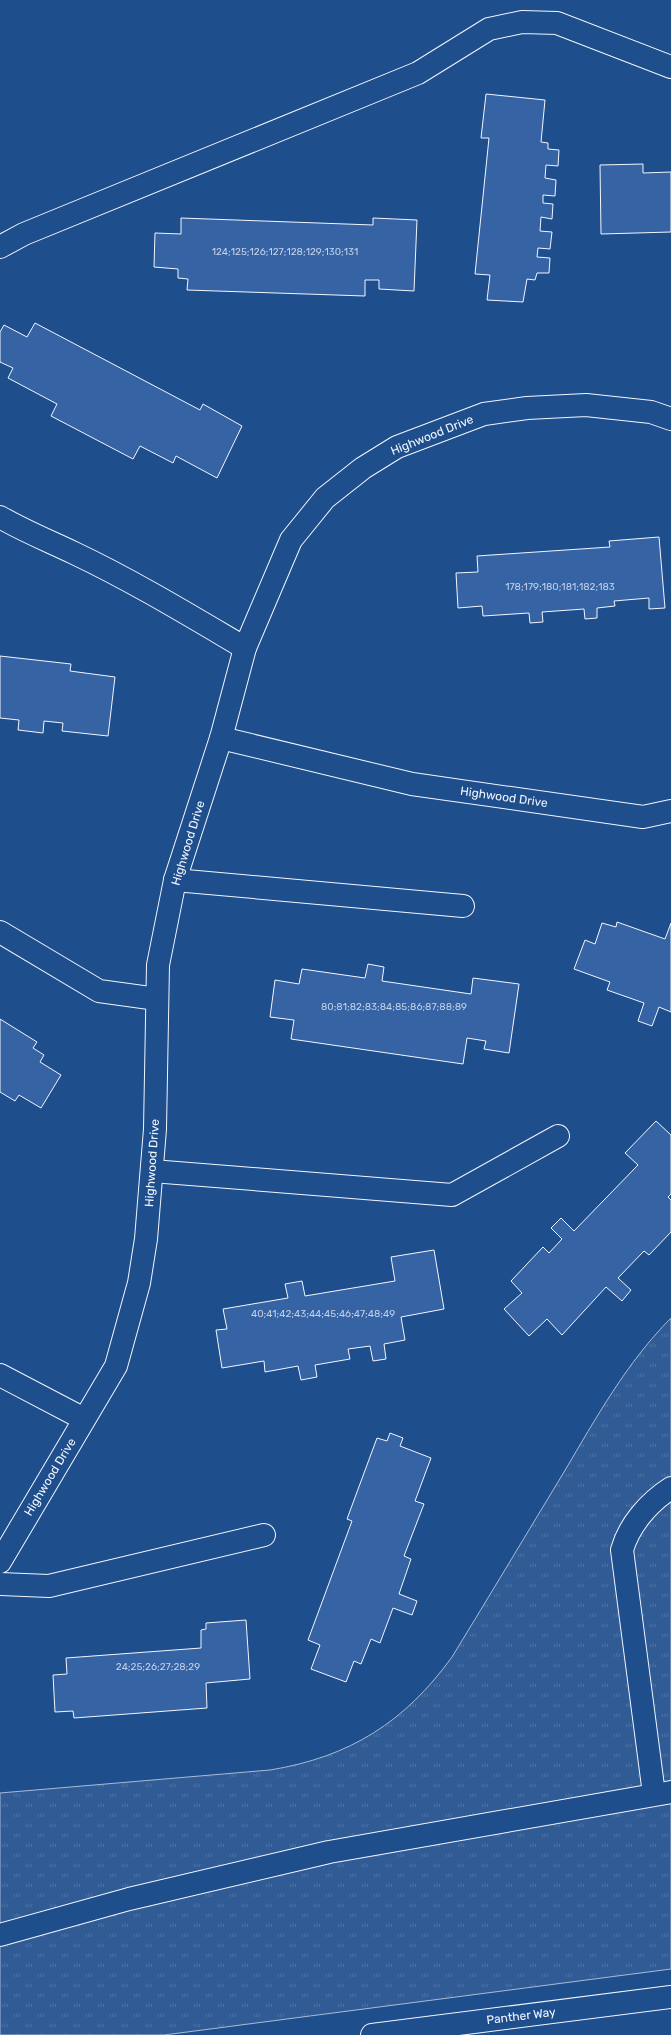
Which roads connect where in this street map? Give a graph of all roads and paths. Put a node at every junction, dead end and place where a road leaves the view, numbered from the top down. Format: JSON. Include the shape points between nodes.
{"nodes":[{"id":1,"x":671,"y":67,"type":"edge"},
{"id":2,"x":0,"y":247,"type":"edge"},
{"id":3,"x":671,"y":419,"type":"edge"},
{"id":4,"x":0,"y":517,"type":"edge"},
{"id":5,"x":245,"y":648,"type":"junction"},
{"id":6,"x":221,"y":738,"type":"junction"},
{"id":7,"x":671,"y":811,"type":"edge"},
{"id":8,"x":175,"y":880,"type":"junction"},
{"id":9,"x":463,"y":906,"type":"dead end"},
{"id":10,"x":0,"y":932,"type":"edge"},
{"id":11,"x":157,"y":999,"type":"junction"},
{"id":12,"x":558,"y":1136,"type":"dead end"},
{"id":13,"x":152,"y":1171,"type":"junction"},
{"id":14,"x":0,"y":1375,"type":"edge"},
{"id":15,"x":84,"y":1419,"type":"junction"},
{"id":16,"x":671,"y":1488,"type":"edge"},
{"id":17,"x":264,"y":1535,"type":"dead end"},
{"id":18,"x":0,"y":1562,"type":"edge"},
{"id":19,"x":0,"y":1584,"type":"edge"},
{"id":20,"x":663,"y":1793,"type":"edge"},
{"id":21,"x":0,"y":1935,"type":"edge"},
{"id":22,"x":671,"y":1997,"type":"edge"},
{"id":23,"x":372,"y":2035,"type":"edge"}],
"edges":[{"from":1,"to":2,"type":"street","via":[[557,23],[522,22],[489,29],[418,73],[24,234]]},
{"from":3,"to":5,"type":"street","name":"Highwood Drive","via":[[651,412],[586,404],[527,408],[484,414],[397,446],[363,468],[325,498],[291,540]]},
{"from":4,"to":5,"type":"street","via":[[139,587]]},
{"from":5,"to":6,"type":"street","name":"Highwood Drive"},
{"from":6,"to":7,"type":"street","name":"Highwood Drive","via":[[412,784],[643,817]]},
{"from":6,"to":8,"type":"street","name":"Highwood Drive"},
{"from":8,"to":9,"type":"street"},
{"from":8,"to":11,"type":"street","name":"Highwood Drive","via":[[158,966]]},
{"from":10,"to":11,"type":"street","via":[[99,991]]},
{"from":11,"to":13,"type":"street","name":"Highwood Drive"},
{"from":12,"to":13,"type":"street","via":[[452,1195]]},
{"from":13,"to":15,"type":"street","name":"Highwood Drive","via":[[139,1283],[116,1366]]},
{"from":14,"to":15,"type":"street"},
{"from":15,"to":18,"type":"street","name":"Highwood Drive"},
{"from":16,"to":20,"type":"street","via":[[655,1498],[626,1536],[622,1550]]},
{"from":17,"to":19,"type":"street","via":[[49,1586]]},
{"from":20,"to":21,"type":"street","via":[[329,1852],[129,1899]]},
{"from":22,"to":23,"type":"street","name":"Panther Way"}]}
